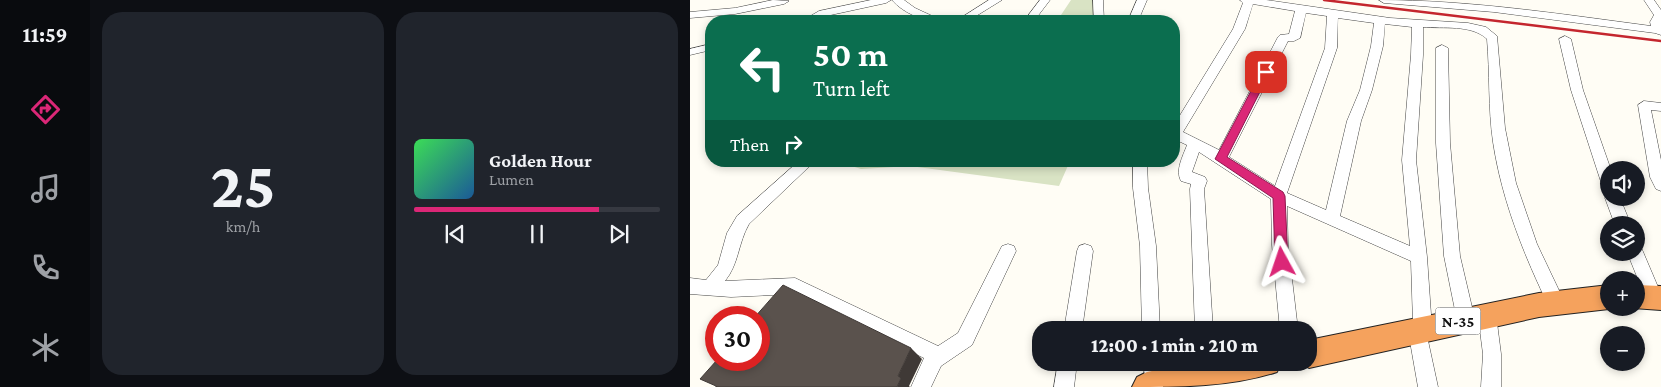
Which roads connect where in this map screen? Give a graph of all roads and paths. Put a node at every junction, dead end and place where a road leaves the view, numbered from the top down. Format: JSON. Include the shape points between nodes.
{"nodes":[{"id":1,"x":886,"y":0,"type":"edge"},
{"id":2,"x":897,"y":0,"type":"edge"},
{"id":3,"x":997,"y":0,"type":"edge"},
{"id":4,"x":1045,"y":0,"type":"edge"},
{"id":5,"x":1098,"y":0,"type":"edge"},
{"id":6,"x":1142,"y":0,"type":"edge"},
{"id":7,"x":1247,"y":0,"type":"edge"},
{"id":8,"x":1384,"y":0,"type":"edge"},
{"id":9,"x":1649,"y":0,"type":"edge"},
{"id":10,"x":784,"y":1,"type":"edge"},
{"id":11,"x":1301,"y":9,"type":"junction"},
{"id":12,"x":1333,"y":14,"type":"junction"},
{"id":13,"x":690,"y":15,"type":"edge"},
{"id":14,"x":819,"y":15,"type":"edge"},
{"id":15,"x":923,"y":15,"type":"edge"},
{"id":16,"x":971,"y":15,"type":"edge"},
{"id":17,"x":1034,"y":15,"type":"edge"},
{"id":18,"x":1099,"y":15,"type":"edge"},
{"id":19,"x":1136,"y":15,"type":"edge"},
{"id":20,"x":1660,"y":15,"type":"edge"},
{"id":21,"x":1380,"y":21,"type":"junction"},
{"id":22,"x":1417,"y":24,"type":"junction"},
{"id":23,"x":1659,"y":31,"type":"edge"},
{"id":24,"x":1565,"y":39,"type":"dead end"},
{"id":25,"x":705,"y":48,"type":"edge"},
{"id":26,"x":1442,"y":48,"type":"dead end"},
{"id":27,"x":690,"y":52,"type":"edge"},
{"id":28,"x":1661,"y":107,"type":"edge"},
{"id":29,"x":1180,"y":124,"type":"edge"},
{"id":30,"x":1180,"y":137,"type":"edge"},
{"id":31,"x":1194,"y":144,"type":"junction"},
{"id":32,"x":1221,"y":159,"type":"junction"},
{"id":33,"x":1601,"y":161,"type":"edge"},
{"id":34,"x":801,"y":167,"type":"edge"},
{"id":35,"x":1139,"y":167,"type":"edge"},
{"id":36,"x":1661,"y":185,"type":"edge"},
{"id":37,"x":1279,"y":196,"type":"junction"},
{"id":38,"x":1331,"y":220,"type":"junction"},
{"id":39,"x":1008,"y":251,"type":"dead end"},
{"id":40,"x":1084,"y":251,"type":"dead end"},
{"id":41,"x":1419,"y":257,"type":"junction"},
{"id":42,"x":1638,"y":261,"type":"edge"},
{"id":43,"x":690,"y":286,"type":"edge"},
{"id":44,"x":710,"y":288,"type":"junction"},
{"id":45,"x":1600,"y":298,"type":"edge"},
{"id":46,"x":1650,"y":298,"type":"edge"},
{"id":47,"x":1556,"y":303,"type":"junction"},
{"id":48,"x":1477,"y":317,"type":"junction"},
{"id":49,"x":1074,"y":321,"type":"edge"},
{"id":50,"x":1151,"y":321,"type":"edge"},
{"id":51,"x":1204,"y":321,"type":"edge"},
{"id":52,"x":1288,"y":321,"type":"edge"},
{"id":53,"x":1420,"y":330,"type":"junction"},
{"id":54,"x":1317,"y":352,"type":"edge"},
{"id":55,"x":934,"y":360,"type":"junction"},
{"id":56,"x":1067,"y":371,"type":"edge"},
{"id":57,"x":1195,"y":371,"type":"edge"},
{"id":58,"x":1151,"y":378,"type":"edge"},
{"id":59,"x":921,"y":387,"type":"edge"},
{"id":60,"x":1064,"y":387,"type":"edge"},
{"id":61,"x":1428,"y":387,"type":"edge"},
{"id":62,"x":1491,"y":387,"type":"edge"}],
"edges":[{"from":1,"to":14,"type":"street"},
{"from":2,"to":15,"type":"street"},
{"from":3,"to":16,"type":"street"},
{"from":4,"to":17,"type":"street"},
{"from":5,"to":18,"type":"street"},
{"from":6,"to":19,"type":"street"},
{"from":7,"to":11,"type":"street"},
{"from":7,"to":29,"type":"street","via":[[1239,29]]},
{"from":8,"to":23,"type":"street","via":[[1494,9]]},
{"from":9,"to":20,"type":"street"},
{"from":10,"to":13,"type":"street","via":[[735,11]]},
{"from":11,"to":12,"type":"street"},
{"from":11,"to":32,"type":"street","via":[[1294,38],[1284,37]]},
{"from":12,"to":21,"type":"street"},
{"from":12,"to":37,"type":"street","via":[[1331,48]]},
{"from":20,"to":23,"type":"street","via":[[1655,22]]},
{"from":21,"to":22,"type":"street"},
{"from":21,"to":38,"type":"street","via":[[1377,46],[1354,121]]},
{"from":22,"to":41,"type":"street","via":[[1410,197]]},
{"from":22,"to":47,"type":"street","via":[[1468,26],[1487,31],[1492,38],[1500,138],[1508,182],[1537,262]]},
{"from":24,"to":33,"type":"street"},
{"from":25,"to":27,"type":"street"},
{"from":26,"to":48,"type":"street","via":[[1443,143],[1452,256]]},
{"from":28,"to":36,"type":"street","via":[[1644,104]]},
{"from":30,"to":31,"type":"street"},
{"from":31,"to":32,"type":"street"},
{"from":31,"to":51,"type":"street","via":[[1185,172],[1186,177],[1200,181],[1197,189]]},
{"from":32,"to":37,"type":"street"},
{"from":34,"to":44,"type":"street","via":[[744,220],[735,233],[726,268]]},
{"from":35,"to":50,"type":"street","via":[[1147,234]]},
{"from":37,"to":38,"type":"street"},
{"from":37,"to":52,"type":"street","via":[[1280,245]]},
{"from":38,"to":41,"type":"street"},
{"from":39,"to":55,"type":"street","via":[[964,339]]},
{"from":40,"to":49,"type":"street"},
{"from":41,"to":53,"type":"street"},
{"from":42,"to":46,"type":"street"},
{"from":43,"to":44,"type":"street"},
{"from":44,"to":55,"type":"street","via":[[795,286],[931,352]]},
{"from":45,"to":47,"type":"highway","number":"N-35"},
{"from":47,"to":48,"type":"highway","number":"N-35"},
{"from":48,"to":53,"type":"highway","number":"N-35"},
{"from":48,"to":62,"type":"street","via":[[1492,354]]},
{"from":53,"to":54,"type":"highway","number":"N-35"},
{"from":53,"to":61,"type":"street"},
{"from":55,"to":59,"type":"street"},
{"from":56,"to":60,"type":"street"},
{"from":57,"to":58,"type":"highway"}]}
